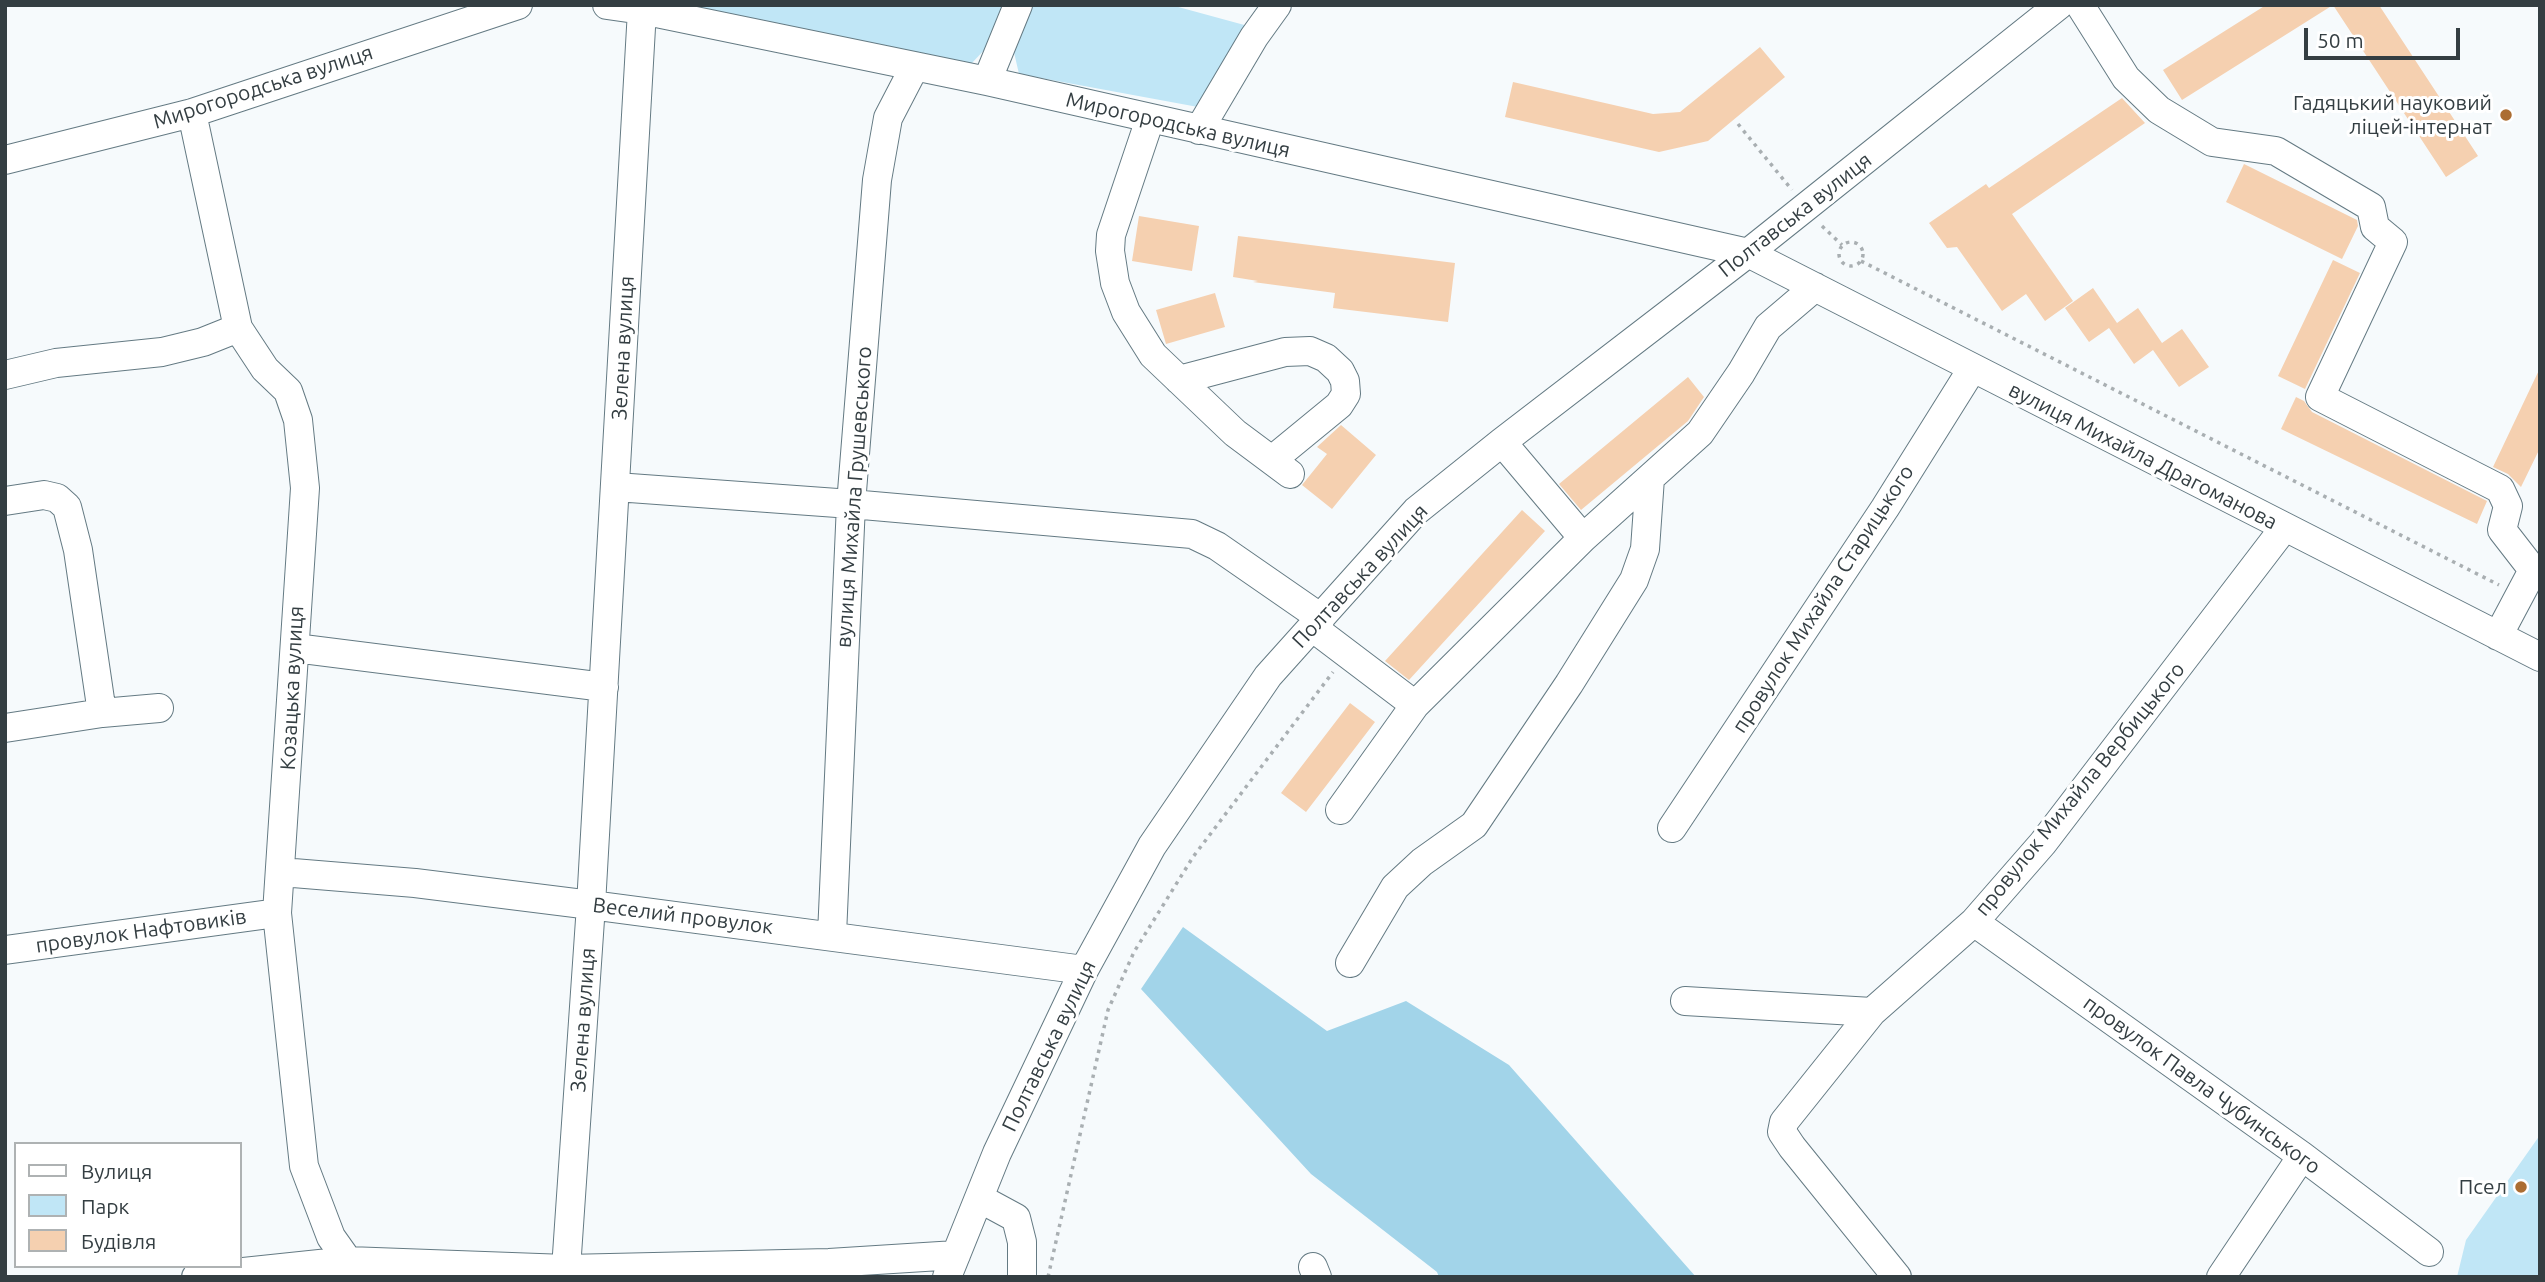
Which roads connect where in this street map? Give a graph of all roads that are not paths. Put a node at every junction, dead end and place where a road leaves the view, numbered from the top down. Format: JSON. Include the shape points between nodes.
{"nodes":[{"id":1,"x":518,"y":5,"type":"edge"},
{"id":2,"x":607,"y":5,"type":"edge"},
{"id":3,"x":1018,"y":5,"type":"edge"},
{"id":4,"x":1277,"y":5,"type":"edge"},
{"id":5,"x":2059,"y":5,"type":"edge"},
{"id":6,"x":2080,"y":5,"type":"edge"},
{"id":7,"x":642,"y":10,"type":"junction"},
{"id":8,"x":915,"y":66,"type":"junction"},
{"id":9,"x":987,"y":81,"type":"junction"},
{"id":10,"x":192,"y":113,"type":"junction"},
{"id":11,"x":1150,"y":119,"type":"junction"},
{"id":12,"x":1199,"y":130,"type":"junction"},
{"id":13,"x":5,"y":160,"type":"edge"},
{"id":14,"x":1748,"y":253,"type":"junction"},
{"id":15,"x":1815,"y":288,"type":"junction"},
{"id":16,"x":238,"y":328,"type":"junction"},
{"id":17,"x":1972,"y":369,"type":"junction"},
{"id":18,"x":5,"y":375,"type":"edge"},
{"id":19,"x":1179,"y":380,"type":"junction"},
{"id":20,"x":1502,"y":442,"type":"junction"},
{"id":21,"x":1650,"y":478,"type":"junction"},
{"id":22,"x":616,"y":487,"type":"junction"},
{"id":23,"x":5,"y":501,"type":"edge"},
{"id":24,"x":851,"y":504,"type":"junction"},
{"id":25,"x":2284,"y":528,"type":"junction"},
{"id":26,"x":1583,"y":538,"type":"junction"},
{"id":27,"x":2537,"y":567,"type":"edge"},
{"id":28,"x":1316,"y":623,"type":"junction"},
{"id":29,"x":2498,"y":636,"type":"junction"},
{"id":30,"x":295,"y":648,"type":"junction"},
{"id":31,"x":2540,"y":657,"type":"edge"},
{"id":32,"x":604,"y":687,"type":"junction"},
{"id":33,"x":1415,"y":705,"type":"junction"},
{"id":34,"x":159,"y":708,"type":"dead end"},
{"id":35,"x":102,"y":713,"type":"junction"},
{"id":36,"x":5,"y":727,"type":"edge"},
{"id":37,"x":1340,"y":810,"type":"dead end"},
{"id":38,"x":1672,"y":828,"type":"dead end"},
{"id":39,"x":281,"y":872,"type":"junction"},
{"id":40,"x":591,"y":905,"type":"junction"},
{"id":41,"x":277,"y":913,"type":"junction"},
{"id":42,"x":1974,"y":922,"type":"junction"},
{"id":43,"x":831,"y":935,"type":"junction"},
{"id":44,"x":5,"y":950,"type":"edge"},
{"id":45,"x":1350,"y":962,"type":"dead end"},
{"id":46,"x":1084,"y":970,"type":"junction"},
{"id":47,"x":1685,"y":1001,"type":"dead end"},
{"id":48,"x":1872,"y":1012,"type":"junction"},
{"id":49,"x":2302,"y":1156,"type":"junction"},
{"id":50,"x":979,"y":1198,"type":"junction"},
{"id":51,"x":2429,"y":1252,"type":"dead end"},
{"id":52,"x":951,"y":1266,"type":"edge"},
{"id":53,"x":348,"y":1269,"type":"edge"},
{"id":54,"x":566,"y":1269,"type":"junction"},
{"id":55,"x":196,"y":1277,"type":"edge"},
{"id":56,"x":1022,"y":1277,"type":"edge"},
{"id":57,"x":1897,"y":1277,"type":"edge"},
{"id":58,"x":2221,"y":1277,"type":"edge"}],
"edges":[{"from":1,"to":10,"type":"street","name":"Мирогородська вулиця"},
{"from":2,"to":7,"type":"street","name":"Мирогородська вулиця"},
{"from":3,"to":9,"type":"street"},
{"from":4,"to":12,"type":"street"},
{"from":5,"to":14,"type":"street","name":"Полтавська вулиця"},
{"from":6,"to":27,"type":"street","via":[[2126,78],[2159,110],[2212,142],[2276,151],[2371,207],[2375,227],[2393,242],[2320,397],[2500,489],[2508,506],[2502,530]]},
{"from":7,"to":8,"type":"street","name":"Мирогородська вулиця"},
{"from":7,"to":22,"type":"street","name":"Зелена вулиця"},
{"from":8,"to":9,"type":"street","name":"Мирогородська вулиця"},
{"from":8,"to":24,"type":"street","name":"вулиця Михайла Грушевського","via":[[888,118],[877,180]]},
{"from":9,"to":11,"type":"street","name":"Мирогородська вулиця"},
{"from":10,"to":13,"type":"street","name":"Мирогородська вулиця"},
{"from":10,"to":16,"type":"street","name":"Козацька вулиця"},
{"from":11,"to":12,"type":"street","name":"Мирогородська вулиця"},
{"from":11,"to":19,"type":"street","via":[[1111,235],[1110,251],[1126,312],[1153,355]]},
{"from":12,"to":14,"type":"street","name":"Мирогородська вулиця"},
{"from":14,"to":15,"type":"street","name":"вулиця Михайла Драгоманова"},
{"from":14,"to":20,"type":"street","name":"Полтавська вулиця"},
{"from":15,"to":17,"type":"street","name":"вулиця Михайла Драгоманова"},
{"from":15,"to":21,"type":"street","via":[[1768,327],[1700,433]]},
{"from":16,"to":18,"type":"street","via":[[162,352],[56,363]]},
{"from":16,"to":30,"type":"street","name":"Козацька вулиця","via":[[265,369],[288,391],[298,419],[305,488]]},
{"from":17,"to":25,"type":"street","name":"вулиця Михайла Драгоманова"},
{"from":17,"to":38,"type":"street","name":"провулок Михайла Старицького"},
{"from":19,"to":19,"type":"street","via":[[1285,352],[1310,351],[1340,371],[1346,394],[1281,467],[1235,433]]},
{"from":20,"to":26,"type":"street"},
{"from":20,"to":28,"type":"street","name":"Полтавська вулиця","via":[[1416,511]]},
{"from":21,"to":26,"type":"street"},
{"from":21,"to":45,"type":"street","via":[[1645,549],[1620,603],[1474,825],[1395,887]]},
{"from":22,"to":24,"type":"street"},
{"from":22,"to":32,"type":"street","name":"Зелена вулиця"},
{"from":23,"to":35,"type":"street","via":[[44,495],[67,507],[78,550]]},
{"from":24,"to":28,"type":"street","via":[[1192,534],[1217,546]]},
{"from":24,"to":43,"type":"street","name":"вулиця Михайла Грушевського"},
{"from":25,"to":29,"type":"street","name":"вулиця Михайла Драгоманова"},
{"from":25,"to":42,"type":"street","name":"провулок Михайла Вербицького","via":[[2043,843]]},
{"from":26,"to":33,"type":"street"},
{"from":27,"to":29,"type":"street"},
{"from":28,"to":33,"type":"street","via":[[1347,654]]},
{"from":28,"to":46,"type":"street","name":"Полтавська вулиця","via":[[1268,676],[1152,846]]},
{"from":29,"to":31,"type":"street","name":"вулиця Михайла Драгоманова"},
{"from":30,"to":32,"type":"street"},
{"from":30,"to":39,"type":"street","name":"Козацька вулиця"},
{"from":32,"to":40,"type":"street","name":"Зелена вулиця"},
{"from":33,"to":37,"type":"street"},
{"from":34,"to":35,"type":"street"},
{"from":35,"to":36,"type":"street"},
{"from":39,"to":40,"type":"street","name":"Веселий провулок"},
{"from":39,"to":41,"type":"street","name":"Козацька вулиця"},
{"from":40,"to":43,"type":"street","name":"Веселий провулок"},
{"from":40,"to":54,"type":"street","name":"Зелена вулиця"},
{"from":41,"to":44,"type":"street","name":"провулок Нафтовиків"},
{"from":41,"to":53,"type":"street","name":"Козацька вулиця","via":[[304,1166]]},
{"from":42,"to":48,"type":"street","name":"провулок Михайла Вербицького"},
{"from":42,"to":49,"type":"street","name":"провулок Павла Чубинського"},
{"from":43,"to":46,"type":"street","name":"Веселий провулок"},
{"from":46,"to":50,"type":"street","name":"Полтавська вулиця"},
{"from":47,"to":48,"type":"street"},
{"from":48,"to":57,"type":"street","name":"провулок Михайла Вербицького","via":[[1784,1122],[1782,1132]]},
{"from":49,"to":51,"type":"street","name":"провулок Павла Чубинського"},
{"from":49,"to":58,"type":"street"},
{"from":50,"to":52,"type":"street","name":"Полтавська вулиця"},
{"from":50,"to":56,"type":"street","via":[[1016,1218],[1022,1242]]},
{"from":52,"to":54,"type":"street","via":[[829,1263]]},
{"from":53,"to":54,"type":"street"},
{"from":53,"to":55,"type":"street"}]}
